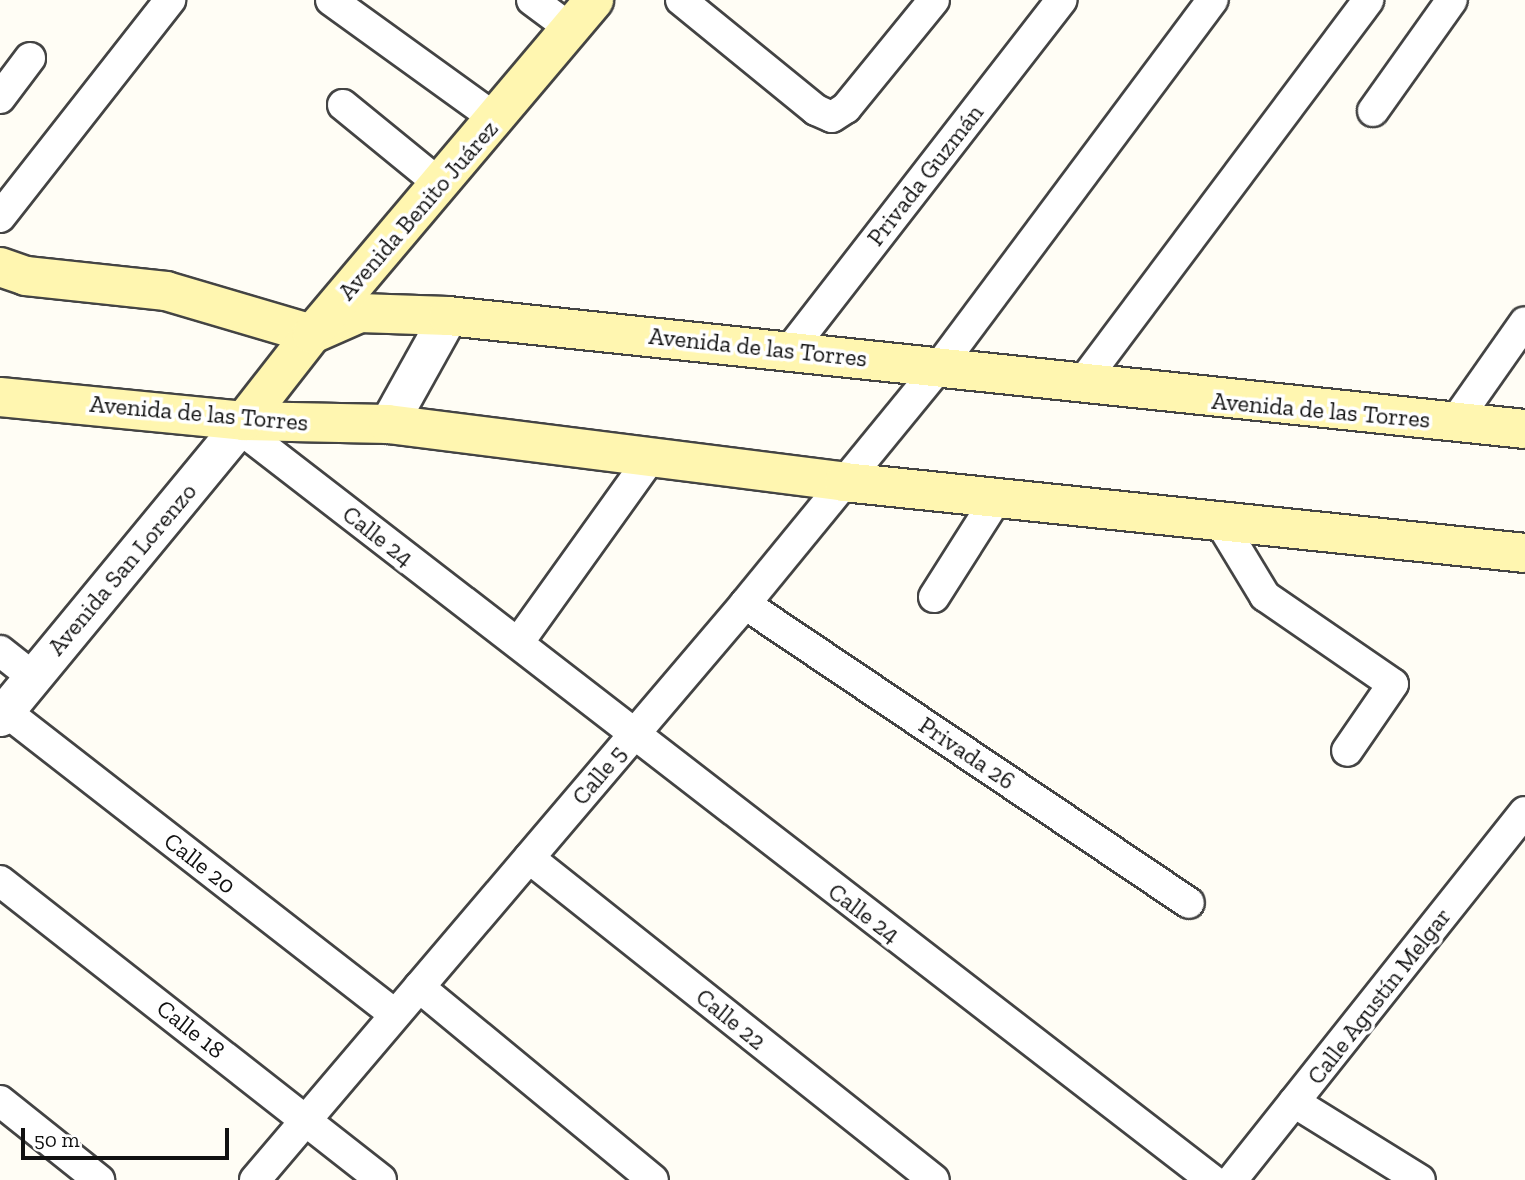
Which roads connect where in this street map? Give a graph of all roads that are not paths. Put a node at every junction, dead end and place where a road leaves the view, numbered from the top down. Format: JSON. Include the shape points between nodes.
{"nodes":[{"id":1,"x":170,"y":0,"type":"edge"},
{"id":2,"x":331,"y":0,"type":"edge"},
{"id":3,"x":531,"y":0,"type":"edge"},
{"id":4,"x":594,"y":0,"type":"edge"},
{"id":5,"x":681,"y":0,"type":"edge"},
{"id":6,"x":934,"y":0,"type":"edge"},
{"id":7,"x":1061,"y":0,"type":"edge"},
{"id":8,"x":1213,"y":0,"type":"edge"},
{"id":9,"x":1368,"y":0,"type":"edge"},
{"id":10,"x":1452,"y":0,"type":"edge"},
{"id":11,"x":571,"y":29,"type":"junction"},
{"id":12,"x":30,"y":58,"type":"dead end"},
{"id":13,"x":0,"y":98,"type":"edge"},
{"id":14,"x":343,"y":105,"type":"dead end"},
{"id":15,"x":1373,"y":111,"type":"dead end"},
{"id":16,"x":496,"y":119,"type":"junction"},
{"id":17,"x":441,"y":185,"type":"junction"},
{"id":18,"x":0,"y":217,"type":"edge"},
{"id":19,"x":0,"y":267,"type":"edge"},
{"id":20,"x":448,"y":316,"type":"junction"},
{"id":21,"x":1525,"y":322,"type":"edge"},
{"id":22,"x":312,"y":334,"type":"junction"},
{"id":23,"x":790,"y":350,"type":"junction"},
{"id":24,"x":939,"y":367,"type":"junction"},
{"id":25,"x":1082,"y":383,"type":"junction"},
{"id":26,"x":0,"y":397,"type":"edge"},
{"id":27,"x":1454,"y":423,"type":"junction"},
{"id":28,"x":388,"y":424,"type":"junction"},
{"id":29,"x":242,"y":425,"type":"junction"},
{"id":30,"x":1525,"y":429,"type":"edge"},
{"id":31,"x":651,"y":457,"type":"junction"},
{"id":32,"x":844,"y":482,"type":"junction"},
{"id":33,"x":998,"y":496,"type":"junction"},
{"id":34,"x":1219,"y":520,"type":"junction"},
{"id":35,"x":1525,"y":553,"type":"edge"},
{"id":36,"x":934,"y":597,"type":"dead end"},
{"id":37,"x":745,"y":604,"type":"junction"},
{"id":38,"x":518,"y":643,"type":"junction"},
{"id":39,"x":0,"y":651,"type":"edge"},
{"id":40,"x":33,"y":677,"type":"junction"},
{"id":41,"x":2,"y":714,"type":"edge"},
{"id":42,"x":632,"y":736,"type":"junction"},
{"id":43,"x":1347,"y":751,"type":"dead end"},
{"id":44,"x":1525,"y":812,"type":"edge"},
{"id":45,"x":529,"y":858,"type":"junction"},
{"id":46,"x":0,"y":881,"type":"edge"},
{"id":47,"x":1189,"y":903,"type":"dead end"},
{"id":48,"x":419,"y":987,"type":"junction"},
{"id":49,"x":395,"y":1015,"type":"junction"},
{"id":50,"x":0,"y":1101,"type":"edge"},
{"id":51,"x":1294,"y":1102,"type":"junction"},
{"id":52,"x":307,"y":1119,"type":"junction"},
{"id":53,"x":99,"y":1180,"type":"edge"},
{"id":54,"x":255,"y":1180,"type":"edge"},
{"id":55,"x":381,"y":1180,"type":"edge"},
{"id":56,"x":653,"y":1180,"type":"edge"},
{"id":57,"x":934,"y":1180,"type":"edge"},
{"id":58,"x":1212,"y":1180,"type":"edge"},
{"id":59,"x":1232,"y":1180,"type":"edge"},
{"id":60,"x":1420,"y":1180,"type":"edge"}],
"edges":[{"from":1,"to":18,"type":"street"},
{"from":2,"to":16,"type":"street"},
{"from":3,"to":11,"type":"street"},
{"from":4,"to":11,"type":"main road","name":"Avenida Benito Juárez"},
{"from":5,"to":6,"type":"street","via":[[817,110],[832,117],[846,108]]},
{"from":7,"to":23,"type":"street","name":"Privada Guzmán"},
{"from":8,"to":24,"type":"street","name":"Calle 5"},
{"from":9,"to":25,"type":"street"},
{"from":10,"to":15,"type":"street"},
{"from":11,"to":16,"type":"main road","name":"Avenida Benito Juárez"},
{"from":12,"to":13,"type":"street"},
{"from":14,"to":17,"type":"street"},
{"from":16,"to":17,"type":"main road","name":"Avenida Benito Juárez"},
{"from":17,"to":22,"type":"main road","name":"Avenida Benito Juárez"},
{"from":19,"to":22,"type":"main road","via":[[26,276],[166,291]]},
{"from":20,"to":22,"type":"main road","name":"Avenida de las Torres","via":[[359,313]]},
{"from":20,"to":23,"type":"main road","name":"Avenida de las Torres"},
{"from":20,"to":28,"type":"street"},
{"from":21,"to":27,"type":"street"},
{"from":22,"to":29,"type":"main road","name":"Avenida Benito Juárez"},
{"from":23,"to":24,"type":"main road","name":"Avenida de las Torres"},
{"from":24,"to":25,"type":"main road","name":"Avenida de las Torres"},
{"from":24,"to":32,"type":"street","name":"Calle 5"},
{"from":25,"to":27,"type":"main road","name":"Avenida de las Torres"},
{"from":26,"to":29,"type":"main road","name":"Avenida de las Torres"},
{"from":27,"to":30,"type":"main road","name":"Avenida de las Torres"},
{"from":28,"to":29,"type":"main road","name":"Avenida de las Torres"},
{"from":28,"to":31,"type":"main road","name":"Avenida de las Torres"},
{"from":29,"to":38,"type":"street","name":"Calle 24"},
{"from":29,"to":40,"type":"street","name":"Avenida San Lorenzo"},
{"from":31,"to":32,"type":"main road","name":"Avenida de las Torres"},
{"from":31,"to":38,"type":"street"},
{"from":32,"to":33,"type":"main road","name":"Avenida de las Torres"},
{"from":32,"to":37,"type":"street","name":"Calle 5"},
{"from":33,"to":34,"type":"main road","name":"Avenida de las Torres"},
{"from":33,"to":36,"type":"street"},
{"from":34,"to":35,"type":"main road","name":"Avenida de las Torres"},
{"from":34,"to":43,"type":"street","via":[[1265,596],[1393,684]]},
{"from":37,"to":42,"type":"street","name":"Calle 5"},
{"from":37,"to":47,"type":"street","name":"Privada 26"},
{"from":38,"to":42,"type":"street","name":"Calle 24"},
{"from":39,"to":40,"type":"street"},
{"from":40,"to":41,"type":"street","name":"Avenida San Lorenzo"},
{"from":41,"to":49,"type":"street","name":"Calle 20"},
{"from":42,"to":45,"type":"street","name":"Calle 5"},
{"from":42,"to":58,"type":"street","name":"Calle 24"},
{"from":44,"to":51,"type":"street","name":"Calle Agustín Melgar"},
{"from":45,"to":48,"type":"street","name":"Calle 5"},
{"from":45,"to":57,"type":"street","name":"Calle 22"},
{"from":46,"to":52,"type":"street","name":"Calle 18"},
{"from":48,"to":49,"type":"street","name":"Calle 5"},
{"from":48,"to":56,"type":"street"},
{"from":49,"to":52,"type":"street","name":"Calle 5"},
{"from":50,"to":53,"type":"street"},
{"from":51,"to":59,"type":"street","name":"Calle Agustín Melgar"},
{"from":51,"to":60,"type":"street"},
{"from":52,"to":54,"type":"street","name":"Calle 5"},
{"from":52,"to":55,"type":"street","name":"Calle 18"}]}
